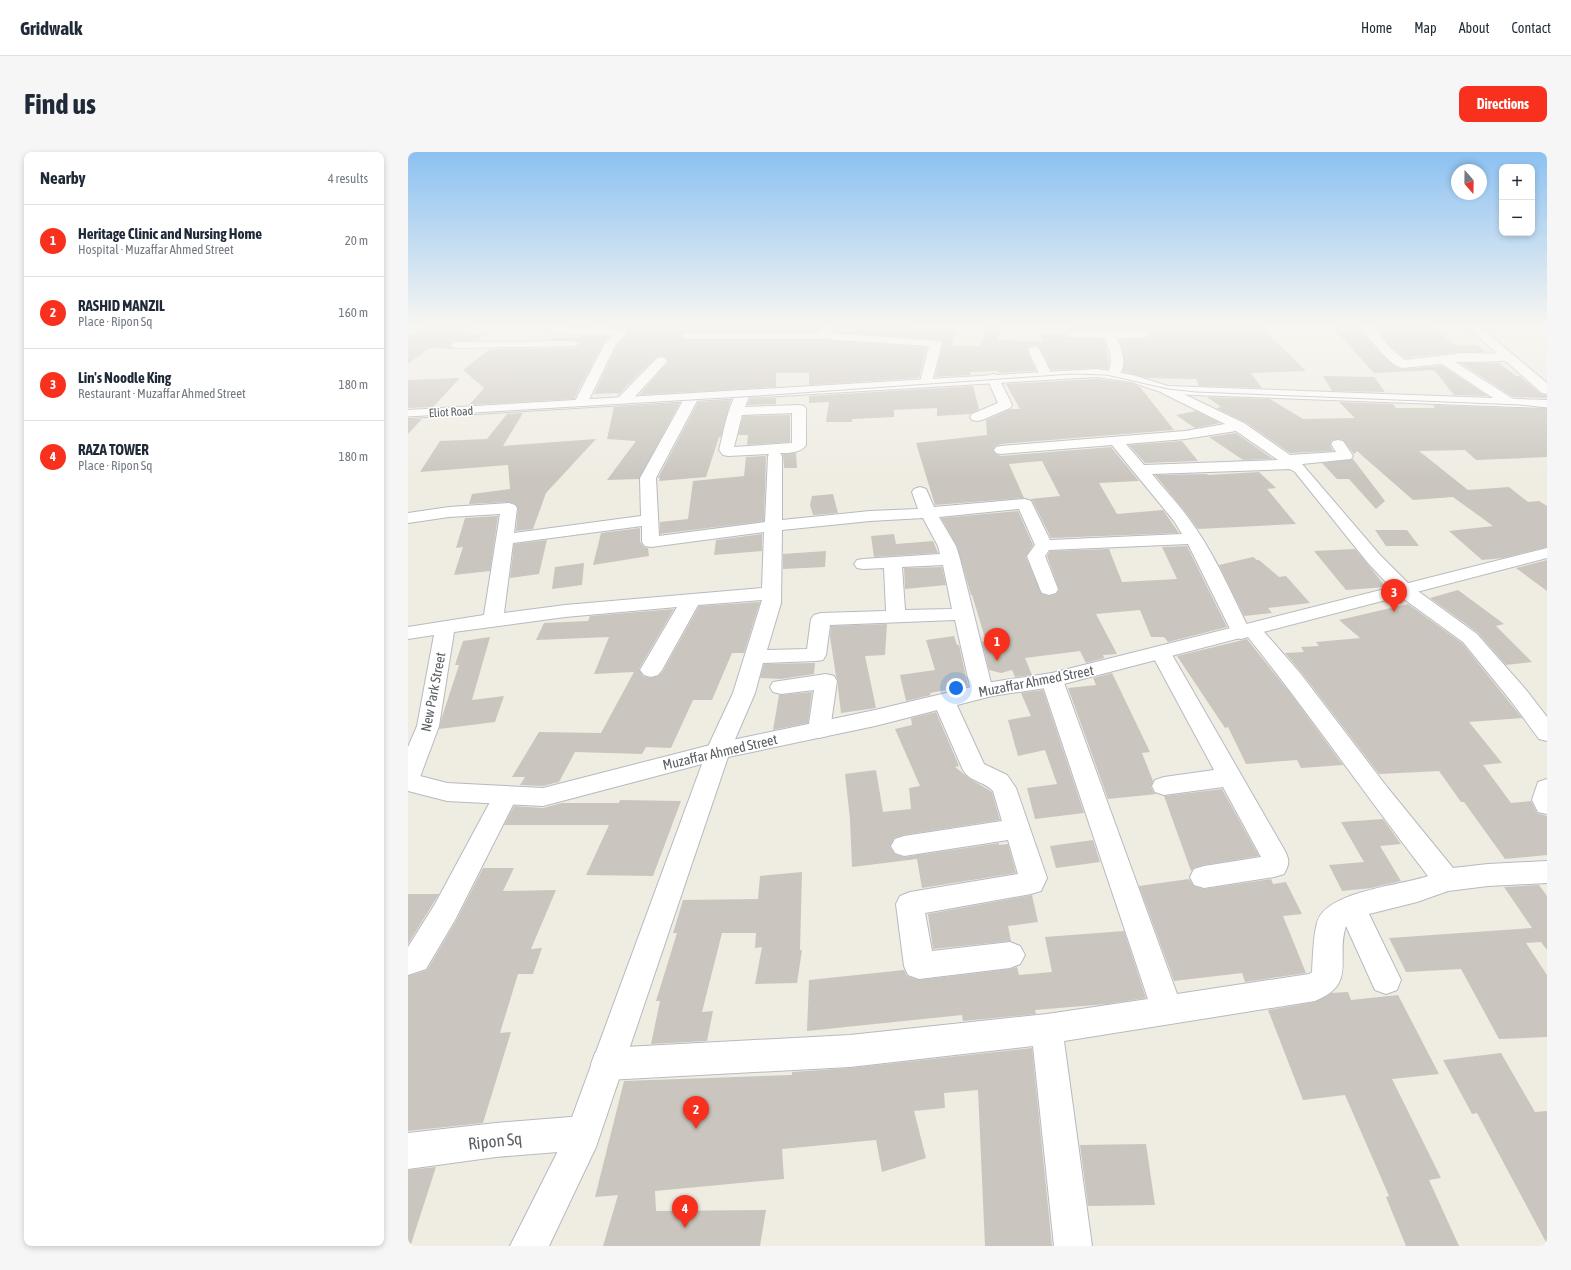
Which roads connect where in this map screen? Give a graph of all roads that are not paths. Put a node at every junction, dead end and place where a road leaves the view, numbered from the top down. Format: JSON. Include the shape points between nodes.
{"nodes":[{"id":1,"x":594,"y":377,"type":"edge"},
{"id":2,"x":646,"y":377,"type":"edge"},
{"id":3,"x":927,"y":377,"type":"edge"},
{"id":4,"x":1010,"y":377,"type":"edge"},
{"id":5,"x":1123,"y":377,"type":"edge"},
{"id":6,"x":1470,"y":377,"type":"edge"},
{"id":7,"x":1532,"y":377,"type":"edge"},
{"id":8,"x":993,"y":378,"type":"junction"},
{"id":9,"x":926,"y":382,"type":"junction"},
{"id":10,"x":1167,"y":390,"type":"junction"},
{"id":11,"x":1547,"y":390,"type":"edge"},
{"id":12,"x":743,"y":394,"type":"junction"},
{"id":13,"x":692,"y":397,"type":"junction"},
{"id":14,"x":623,"y":401,"type":"junction"},
{"id":15,"x":581,"y":403,"type":"junction"},
{"id":16,"x":1510,"y":403,"type":"junction"},
{"id":17,"x":1547,"y":404,"type":"edge"},
{"id":18,"x":736,"y":411,"type":"junction"},
{"id":19,"x":408,"y":414,"type":"edge"},
{"id":20,"x":977,"y":417,"type":"dead end"},
{"id":21,"x":1238,"y":426,"type":"junction"},
{"id":22,"x":1114,"y":440,"type":"junction"},
{"id":23,"x":1338,"y":444,"type":"dead end"},
{"id":24,"x":1001,"y":450,"type":"dead end"},
{"id":25,"x":775,"y":456,"type":"dead end"},
{"id":26,"x":1291,"y":462,"type":"junction"},
{"id":27,"x":1139,"y":470,"type":"junction"},
{"id":28,"x":920,"y":492,"type":"dead end"},
{"id":29,"x":928,"y":513,"type":"junction"},
{"id":30,"x":408,"y":518,"type":"edge"},
{"id":31,"x":650,"y":520,"type":"junction"},
{"id":32,"x":774,"y":526,"type":"junction"},
{"id":33,"x":504,"y":539,"type":"junction"},
{"id":34,"x":1194,"y":539,"type":"junction"},
{"id":35,"x":1044,"y":545,"type":"junction"},
{"id":36,"x":1547,"y":554,"type":"edge"},
{"id":37,"x":951,"y":560,"type":"junction"},
{"id":38,"x":893,"y":562,"type":"junction"},
{"id":39,"x":863,"y":564,"type":"dead end"},
{"id":40,"x":1049,"y":589,"type":"dead end"},
{"id":41,"x":1404,"y":590,"type":"junction"},
{"id":42,"x":772,"y":592,"type":"junction"},
{"id":43,"x":691,"y":600,"type":"junction"},
{"id":44,"x":964,"y":614,"type":"junction"},
{"id":45,"x":896,"y":616,"type":"junction"},
{"id":46,"x":493,"y":620,"type":"junction"},
{"id":47,"x":445,"y":628,"type":"junction"},
{"id":48,"x":1246,"y":631,"type":"junction"},
{"id":49,"x":408,"y":633,"type":"edge"},
{"id":50,"x":1161,"y":653,"type":"junction"},
{"id":51,"x":755,"y":657,"type":"junction"},
{"id":52,"x":651,"y":670,"type":"dead end"},
{"id":53,"x":1052,"y":680,"type":"junction"},
{"id":54,"x":781,"y":687,"type":"dead end"},
{"id":55,"x":982,"y":691,"type":"junction"},
{"id":56,"x":944,"y":700,"type":"junction"},
{"id":57,"x":819,"y":730,"type":"junction"},
{"id":58,"x":1547,"y":733,"type":"edge"},
{"id":59,"x":718,"y":751,"type":"junction"},
{"id":60,"x":408,"y":777,"type":"edge"},
{"id":61,"x":1230,"y":777,"type":"junction"},
{"id":62,"x":1164,"y":786,"type":"dead end"},
{"id":63,"x":1547,"y":788,"type":"edge"},
{"id":64,"x":506,"y":795,"type":"junction"},
{"id":65,"x":1547,"y":805,"type":"edge"},
{"id":66,"x":1018,"y":829,"type":"junction"},
{"id":67,"x":904,"y":846,"type":"dead end"},
{"id":68,"x":1547,"y":872,"type":"edge"},
{"id":69,"x":1204,"y":877,"type":"dead end"},
{"id":70,"x":1447,"y":880,"type":"junction"},
{"id":71,"x":1351,"y":907,"type":"junction"},
{"id":72,"x":1010,"y":955,"type":"dead end"},
{"id":73,"x":408,"y":962,"type":"edge"},
{"id":74,"x":1386,"y":980,"type":"dead end"},
{"id":75,"x":1168,"y":1011,"type":"junction"},
{"id":76,"x":1047,"y":1029,"type":"junction"},
{"id":77,"x":607,"y":1064,"type":"junction"},
{"id":78,"x":583,"y":1133,"type":"junction"},
{"id":79,"x":408,"y":1152,"type":"edge"},
{"id":80,"x":529,"y":1246,"type":"edge"},
{"id":81,"x":1073,"y":1246,"type":"edge"}],
"edges":[{"from":1,"to":15,"type":"street"},
{"from":2,"to":14,"type":"street"},
{"from":3,"to":9,"type":"street"},
{"from":4,"to":8,"type":"street","name":"Eliot Road"},
{"from":5,"to":10,"type":"street","name":"Eliot Road"},
{"from":6,"to":16,"type":"street"},
{"from":7,"to":11,"type":"street"},
{"from":8,"to":9,"type":"street","name":"Eliot Road"},
{"from":8,"to":20,"type":"street","via":[[1005,405]]},
{"from":9,"to":12,"type":"street","name":"Eliot Road"},
{"from":10,"to":16,"type":"street","name":"Eliot Road"},
{"from":10,"to":21,"type":"street"},
{"from":12,"to":13,"type":"street","name":"Eliot Road"},
{"from":12,"to":18,"type":"street"},
{"from":13,"to":14,"type":"street","name":"Eliot Road"},
{"from":13,"to":31,"type":"street","via":[[648,478]]},
{"from":14,"to":15,"type":"street","name":"Eliot Road"},
{"from":15,"to":19,"type":"street","name":"Eliot Road"},
{"from":16,"to":17,"type":"street","name":"Eliot Road"},
{"from":18,"to":18,"type":"street","via":[[799,409],[800,445],[792,448],[728,452],[726,450]]},
{"from":21,"to":22,"type":"street","via":[[1185,435]]},
{"from":21,"to":26,"type":"street"},
{"from":22,"to":24,"type":"street"},
{"from":22,"to":27,"type":"street"},
{"from":23,"to":26,"type":"street","via":[[1346,456]]},
{"from":25,"to":32,"type":"street"},
{"from":26,"to":27,"type":"street","via":[[1251,468],[1183,467]]},
{"from":26,"to":41,"type":"street","via":[[1300,468],[1374,559]]},
{"from":27,"to":34,"type":"street","via":[[1181,519]]},
{"from":28,"to":29,"type":"street"},
{"from":29,"to":32,"type":"street"},
{"from":29,"to":35,"type":"street","via":[[1025,504]]},
{"from":29,"to":37,"type":"street","via":[[947,546]]},
{"from":30,"to":33,"type":"street","via":[[509,508]]},
{"from":31,"to":32,"type":"street","via":[[651,542]]},
{"from":31,"to":33,"type":"street"},
{"from":32,"to":42,"type":"street"},
{"from":33,"to":46,"type":"street"},
{"from":34,"to":35,"type":"street"},
{"from":34,"to":48,"type":"street"},
{"from":35,"to":40,"type":"street","via":[[1036,556]]},
{"from":36,"to":41,"type":"street","name":"Muzaffar Ahmed Street"},
{"from":37,"to":38,"type":"street"},
{"from":37,"to":44,"type":"street"},
{"from":38,"to":39,"type":"street"},
{"from":38,"to":45,"type":"street"},
{"from":41,"to":48,"type":"street","name":"Muzaffar Ahmed Street"},
{"from":41,"to":58,"type":"street","via":[[1470,638]]},
{"from":42,"to":43,"type":"street"},
{"from":42,"to":51,"type":"street"},
{"from":43,"to":46,"type":"street"},
{"from":43,"to":52,"type":"street"},
{"from":44,"to":45,"type":"street"},
{"from":44,"to":55,"type":"street"},
{"from":45,"to":51,"type":"street","via":[[821,619],[816,655]]},
{"from":46,"to":47,"type":"street"},
{"from":47,"to":49,"type":"street"},
{"from":47,"to":60,"type":"street","name":"New Park Street","via":[[428,726]]},
{"from":48,"to":50,"type":"street","name":"Muzaffar Ahmed Street"},
{"from":48,"to":70,"type":"street","via":[[1292,678]]},
{"from":50,"to":53,"type":"street","name":"Muzaffar Ahmed Street"},
{"from":50,"to":61,"type":"street"},
{"from":51,"to":59,"type":"street","via":[[744,693]]},
{"from":53,"to":55,"type":"street","name":"Muzaffar Ahmed Street"},
{"from":53,"to":75,"type":"street"},
{"from":54,"to":57,"type":"street","via":[[826,681]]},
{"from":55,"to":56,"type":"street","name":"Muzaffar Ahmed Street"},
{"from":56,"to":57,"type":"street","name":"Muzaffar Ahmed Street"},
{"from":56,"to":66,"type":"street","via":[[975,770],[998,781],[1004,788]]},
{"from":57,"to":59,"type":"street","name":"Muzaffar Ahmed Street"},
{"from":59,"to":64,"type":"street","name":"Muzaffar Ahmed Street","via":[[543,797]]},
{"from":59,"to":77,"type":"street"},
{"from":60,"to":64,"type":"street","name":"Muzaffar Ahmed Street","via":[[412,783],[447,792]]},
{"from":61,"to":62,"type":"street"},
{"from":61,"to":69,"type":"street","via":[[1276,862],[1274,866]]},
{"from":63,"to":65,"type":"street","via":[[1544,800]]},
{"from":64,"to":73,"type":"street","via":[[445,912],[416,960]]},
{"from":66,"to":67,"type":"street"},
{"from":66,"to":72,"type":"street","via":[[1033,878],[1031,882],[910,904],[919,966]]},
{"from":68,"to":70,"type":"street"},
{"from":70,"to":71,"type":"street","via":[[1417,891]]},
{"from":71,"to":74,"type":"street"},
{"from":71,"to":75,"type":"street","via":[[1339,914],[1331,924],[1326,979],[1315,987]]},
{"from":75,"to":76,"type":"street"},
{"from":76,"to":77,"type":"street","via":[[850,1050]]},
{"from":76,"to":81,"type":"street"},
{"from":77,"to":78,"type":"street"},
{"from":78,"to":79,"type":"street","name":"Ripon Sq","via":[[496,1140]]},
{"from":78,"to":80,"type":"street"}]}
